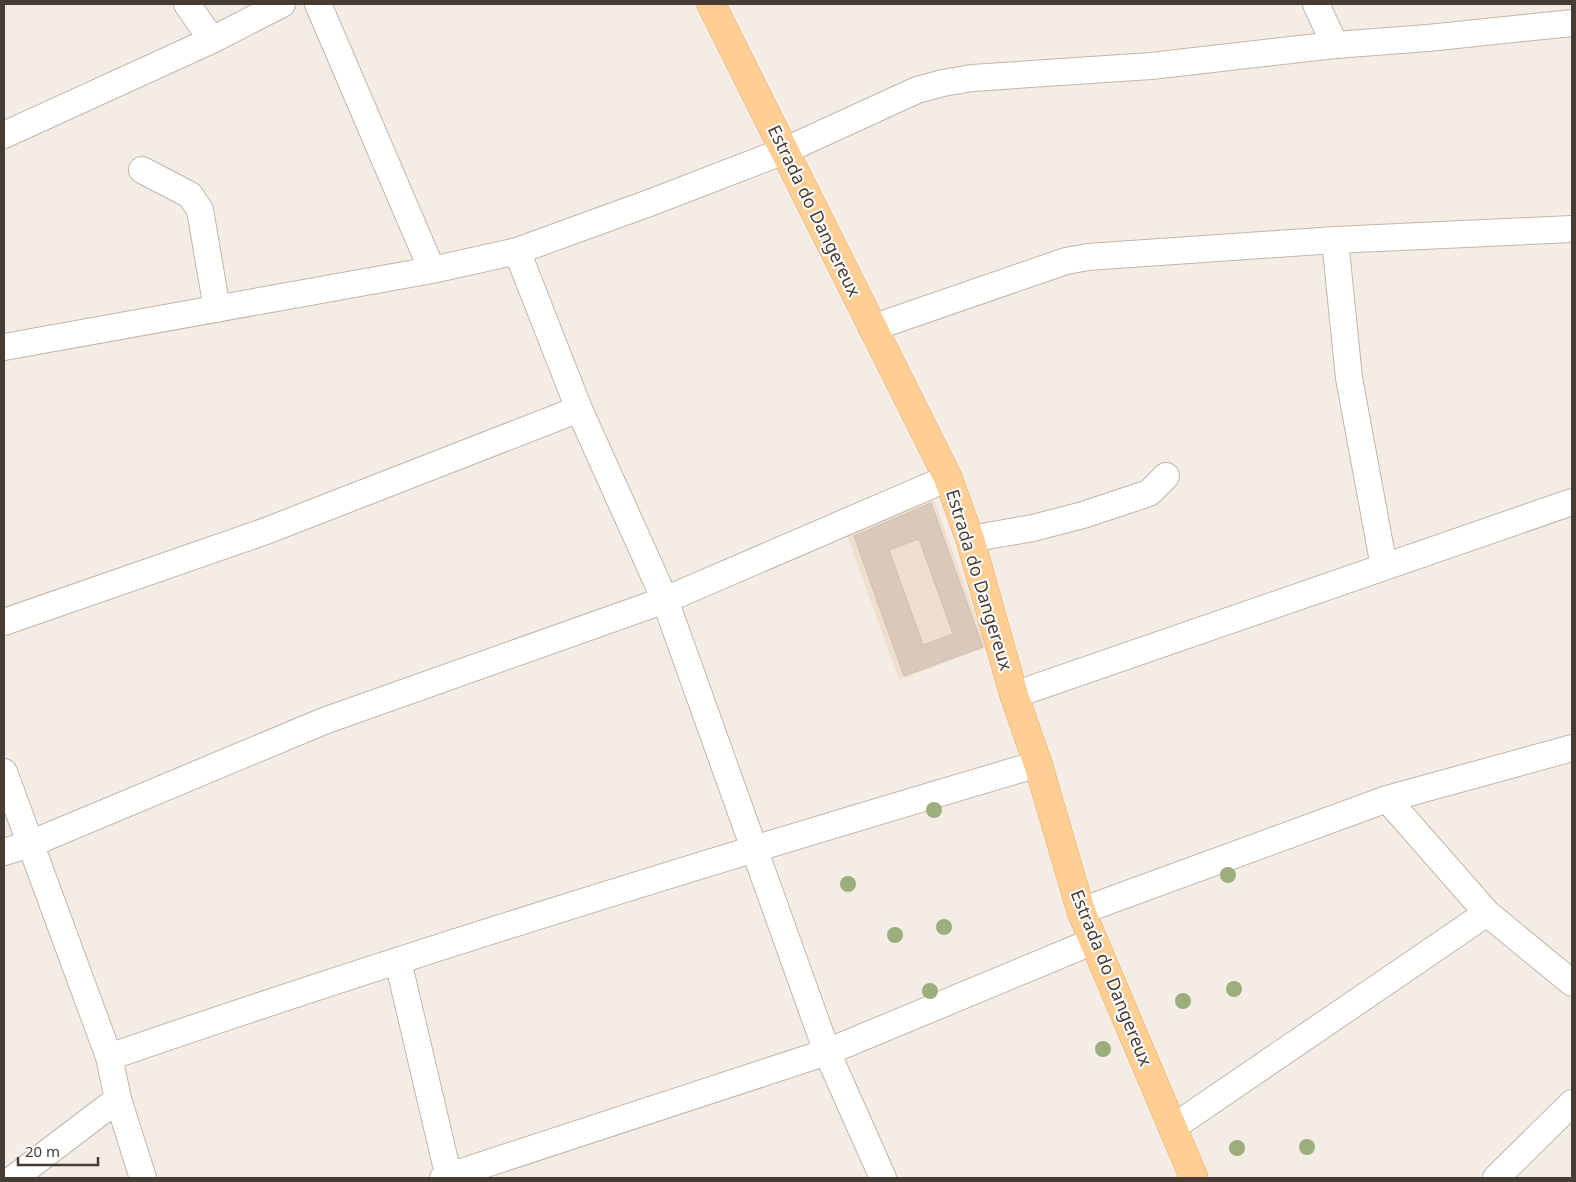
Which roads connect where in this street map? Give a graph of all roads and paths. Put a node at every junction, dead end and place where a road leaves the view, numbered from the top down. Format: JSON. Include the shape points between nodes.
{"nodes":[{"id":1,"x":187,"y":4,"type":"edge"},
{"id":2,"x":282,"y":4,"type":"edge"},
{"id":3,"x":318,"y":4,"type":"edge"},
{"id":4,"x":711,"y":4,"type":"edge"},
{"id":5,"x":1316,"y":4,"type":"edge"},
{"id":6,"x":1572,"y":23,"type":"edge"},
{"id":7,"x":212,"y":40,"type":"junction"},
{"id":8,"x":1334,"y":45,"type":"junction"},
{"id":9,"x":4,"y":135,"type":"edge"},
{"id":10,"x":784,"y":151,"type":"junction"},
{"id":11,"x":142,"y":170,"type":"dead end"},
{"id":12,"x":1572,"y":229,"type":"edge"},
{"id":13,"x":1334,"y":240,"type":"junction"},
{"id":14,"x":517,"y":251,"type":"junction"},
{"id":15,"x":432,"y":270,"type":"junction"},
{"id":16,"x":217,"y":309,"type":"junction"},
{"id":17,"x":872,"y":328,"type":"junction"},
{"id":18,"x":4,"y":347,"type":"edge"},
{"id":19,"x":579,"y":408,"type":"junction"},
{"id":20,"x":1166,"y":476,"type":"dead end"},
{"id":21,"x":948,"y":478,"type":"junction"},
{"id":22,"x":1572,"y":502,"type":"edge"},
{"id":23,"x":970,"y":539,"type":"junction"},
{"id":24,"x":1384,"y":567,"type":"junction"},
{"id":25,"x":665,"y":600,"type":"junction"},
{"id":26,"x":4,"y":622,"type":"edge"},
{"id":27,"x":1014,"y":695,"type":"junction"},
{"id":28,"x":1572,"y":748,"type":"edge"},
{"id":29,"x":1038,"y":764,"type":"junction"},
{"id":30,"x":4,"y":772,"type":"edge"},
{"id":31,"x":1387,"y":799,"type":"junction"},
{"id":32,"x":30,"y":844,"type":"junction"},
{"id":33,"x":754,"y":848,"type":"junction"},
{"id":34,"x":4,"y":852,"type":"edge"},
{"id":35,"x":1081,"y":911,"type":"junction"},
{"id":36,"x":1488,"y":912,"type":"junction"},
{"id":37,"x":1094,"y":941,"type":"junction"},
{"id":38,"x":398,"y":961,"type":"junction"},
{"id":39,"x":1572,"y":983,"type":"edge"},
{"id":40,"x":827,"y":1052,"type":"junction"},
{"id":41,"x":110,"y":1057,"type":"junction"},
{"id":42,"x":118,"y":1099,"type":"junction"},
{"id":43,"x":1572,"y":1103,"type":"edge"},
{"id":44,"x":1172,"y":1128,"type":"junction"},
{"id":45,"x":14,"y":1178,"type":"edge"},
{"id":46,"x":143,"y":1178,"type":"edge"},
{"id":47,"x":447,"y":1178,"type":"edge"},
{"id":48,"x":883,"y":1178,"type":"edge"},
{"id":49,"x":1194,"y":1178,"type":"edge"},
{"id":50,"x":1496,"y":1178,"type":"edge"}],
"edges":[{"from":1,"to":7,"type":"street"},
{"from":2,"to":7,"type":"street"},
{"from":3,"to":15,"type":"street"},
{"from":4,"to":10,"type":"main road","name":"Estrada do Dangereux"},
{"from":5,"to":8,"type":"street"},
{"from":6,"to":8,"type":"street"},
{"from":7,"to":9,"type":"street"},
{"from":8,"to":10,"type":"street","via":[[1152,66],[972,78],[943,83],[917,90]]},
{"from":10,"to":14,"type":"street"},
{"from":10,"to":17,"type":"main road","name":"Estrada do Dangereux"},
{"from":11,"to":16,"type":"street","via":[[190,194],[200,210]]},
{"from":12,"to":13,"type":"street"},
{"from":13,"to":17,"type":"street","via":[[1066,261]]},
{"from":13,"to":24,"type":"street","via":[[1349,378]]},
{"from":14,"to":15,"type":"street"},
{"from":14,"to":19,"type":"street"},
{"from":15,"to":16,"type":"street"},
{"from":16,"to":18,"type":"street"},
{"from":17,"to":21,"type":"main road","name":"Estrada do Dangereux"},
{"from":19,"to":25,"type":"street"},
{"from":19,"to":26,"type":"street","via":[[266,531]]},
{"from":20,"to":23,"type":"street","via":[[1149,493],[1083,515]]},
{"from":21,"to":23,"type":"main road","name":"Estrada do Dangereux"},
{"from":21,"to":25,"type":"street"},
{"from":22,"to":24,"type":"street"},
{"from":23,"to":27,"type":"main road","name":"Estrada do Dangereux"},
{"from":24,"to":27,"type":"street"},
{"from":25,"to":32,"type":"street","via":[[324,722]]},
{"from":25,"to":33,"type":"street"},
{"from":27,"to":29,"type":"main road","name":"Estrada do Dangereux"},
{"from":28,"to":31,"type":"street"},
{"from":29,"to":33,"type":"street"},
{"from":29,"to":35,"type":"main road","name":"Estrada do Dangereux"},
{"from":30,"to":32,"type":"street"},
{"from":31,"to":35,"type":"street"},
{"from":31,"to":36,"type":"street"},
{"from":32,"to":34,"type":"street"},
{"from":32,"to":41,"type":"street"},
{"from":33,"to":38,"type":"street"},
{"from":33,"to":40,"type":"street"},
{"from":35,"to":37,"type":"main road","name":"Estrada do Dangereux"},
{"from":36,"to":39,"type":"street"},
{"from":36,"to":44,"type":"street"},
{"from":37,"to":40,"type":"street"},
{"from":37,"to":44,"type":"main road","name":"Estrada do Dangereux"},
{"from":38,"to":41,"type":"street"},
{"from":38,"to":47,"type":"street"},
{"from":40,"to":47,"type":"street"},
{"from":40,"to":48,"type":"street"},
{"from":41,"to":42,"type":"street"},
{"from":42,"to":45,"type":"street"},
{"from":42,"to":46,"type":"street"},
{"from":43,"to":50,"type":"street"},
{"from":44,"to":49,"type":"main road","name":"Estrada do Dangereux"}]}
